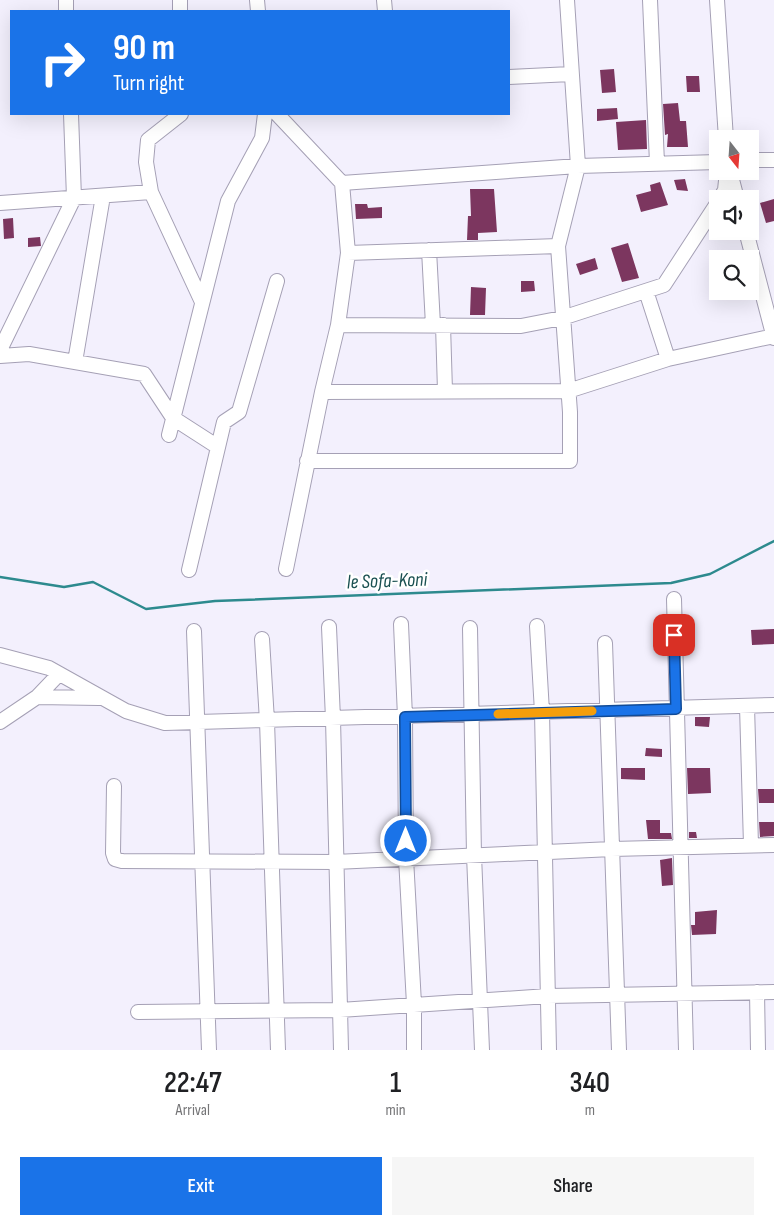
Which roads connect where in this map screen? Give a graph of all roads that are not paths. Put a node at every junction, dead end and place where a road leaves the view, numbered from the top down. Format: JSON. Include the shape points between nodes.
{"nodes":[{"id":1,"x":567,"y":0,"type":"edge"},
{"id":2,"x":650,"y":0,"type":"edge"},
{"id":3,"x":717,"y":0,"type":"edge"},
{"id":4,"x":572,"y":74,"type":"junction"},
{"id":5,"x":510,"y":77,"type":"edge"},
{"id":6,"x":70,"y":115,"type":"edge"},
{"id":7,"x":180,"y":115,"type":"edge"},
{"id":8,"x":265,"y":115,"type":"edge"},
{"id":9,"x":278,"y":115,"type":"edge"},
{"id":10,"x":725,"y":130,"type":"edge"},
{"id":11,"x":759,"y":160,"type":"edge"},
{"id":12,"x":774,"y":160,"type":"edge"},
{"id":13,"x":709,"y":162,"type":"edge"},
{"id":14,"x":657,"y":163,"type":"junction"},
{"id":15,"x":578,"y":166,"type":"junction"},
{"id":16,"x":342,"y":183,"type":"junction"},
{"id":17,"x":151,"y":192,"type":"junction"},
{"id":18,"x":103,"y":196,"type":"junction"},
{"id":19,"x":74,"y":198,"type":"junction"},
{"id":20,"x":0,"y":203,"type":"edge"},
{"id":21,"x":709,"y":216,"type":"edge"},
{"id":22,"x":748,"y":240,"type":"edge"},
{"id":23,"x":558,"y":246,"type":"junction"},
{"id":24,"x":429,"y":250,"type":"junction"},
{"id":25,"x":348,"y":253,"type":"junction"},
{"id":26,"x":277,"y":281,"type":"dead end"},
{"id":27,"x":646,"y":291,"type":"junction"},
{"id":28,"x":202,"y":302,"type":"junction"},
{"id":29,"x":562,"y":318,"type":"junction"},
{"id":30,"x":338,"y":325,"type":"junction"},
{"id":31,"x":438,"y":325,"type":"junction"},
{"id":32,"x":774,"y":336,"type":"edge"},
{"id":33,"x":0,"y":350,"type":"edge"},
{"id":34,"x":0,"y":356,"type":"edge"},
{"id":35,"x":668,"y":359,"type":"junction"},
{"id":36,"x":76,"y":362,"type":"junction"},
{"id":37,"x":568,"y":390,"type":"junction"},
{"id":38,"x":445,"y":391,"type":"junction"},
{"id":39,"x":322,"y":392,"type":"junction"},
{"id":40,"x":173,"y":418,"type":"junction"},
{"id":41,"x":169,"y":435,"type":"dead end"},
{"id":42,"x":218,"y":447,"type":"junction"},
{"id":43,"x":307,"y":461,"type":"junction"},
{"id":44,"x":286,"y":569,"type":"dead end"},
{"id":45,"x":189,"y":570,"type":"dead end"},
{"id":46,"x":674,"y":598,"type":"dead end"},
{"id":47,"x":401,"y":624,"type":"dead end"},
{"id":48,"x":537,"y":626,"type":"dead end"},
{"id":49,"x":329,"y":627,"type":"dead end"},
{"id":50,"x":470,"y":628,"type":"dead end"},
{"id":51,"x":194,"y":631,"type":"dead end"},
{"id":52,"x":262,"y":639,"type":"dead end"},
{"id":53,"x":605,"y":642,"type":"dead end"},
{"id":54,"x":0,"y":656,"type":"edge"},
{"id":55,"x":59,"y":674,"type":"junction"},
{"id":56,"x":37,"y":697,"type":"junction"},
{"id":57,"x":101,"y":698,"type":"junction"},
{"id":58,"x":774,"y":705,"type":"edge"},
{"id":59,"x":747,"y":706,"type":"junction"},
{"id":60,"x":676,"y":709,"type":"junction"},
{"id":61,"x":609,"y":711,"type":"junction"},
{"id":62,"x":542,"y":712,"type":"junction"},
{"id":63,"x":473,"y":714,"type":"junction"},
{"id":64,"x":405,"y":717,"type":"junction"},
{"id":65,"x":2,"y":719,"type":"edge"},
{"id":66,"x":333,"y":719,"type":"junction"},
{"id":67,"x":267,"y":721,"type":"junction"},
{"id":68,"x":197,"y":723,"type":"junction"},
{"id":69,"x":114,"y":786,"type":"dead end"},
{"id":70,"x":774,"y":845,"type":"edge"},
{"id":71,"x":751,"y":846,"type":"junction"},
{"id":72,"x":681,"y":847,"type":"junction"},
{"id":73,"x":612,"y":848,"type":"junction"},
{"id":74,"x":546,"y":853,"type":"junction"},
{"id":75,"x":474,"y":855,"type":"junction"},
{"id":76,"x":406,"y":858,"type":"junction"},
{"id":77,"x":271,"y":861,"type":"junction"},
{"id":78,"x":335,"y":862,"type":"junction"},
{"id":79,"x":202,"y":863,"type":"junction"},
{"id":80,"x":757,"y":992,"type":"junction"},
{"id":81,"x":774,"y":992,"type":"edge"},
{"id":82,"x":684,"y":995,"type":"junction"},
{"id":83,"x":548,"y":996,"type":"junction"},
{"id":84,"x":617,"y":996,"type":"junction"},
{"id":85,"x":481,"y":1000,"type":"junction"},
{"id":86,"x":414,"y":1004,"type":"junction"},
{"id":87,"x":277,"y":1010,"type":"junction"},
{"id":88,"x":340,"y":1010,"type":"junction"},
{"id":89,"x":207,"y":1011,"type":"junction"},
{"id":90,"x":138,"y":1012,"type":"dead end"},
{"id":91,"x":209,"y":1050,"type":"edge"},
{"id":92,"x":278,"y":1050,"type":"edge"},
{"id":93,"x":341,"y":1050,"type":"edge"},
{"id":94,"x":414,"y":1050,"type":"edge"},
{"id":95,"x":482,"y":1050,"type":"edge"},
{"id":96,"x":549,"y":1050,"type":"edge"},
{"id":97,"x":620,"y":1050,"type":"edge"},
{"id":98,"x":686,"y":1050,"type":"edge"},
{"id":99,"x":758,"y":1050,"type":"edge"}],
"edges":[{"from":1,"to":4,"type":"street"},
{"from":2,"to":14,"type":"street"},
{"from":3,"to":10,"type":"street"},
{"from":4,"to":5,"type":"street"},
{"from":4,"to":15,"type":"street"},
{"from":6,"to":19,"type":"street"},
{"from":7,"to":17,"type":"street","via":[[148,140],[146,162]]},
{"from":8,"to":28,"type":"street","via":[[262,138],[228,201]]},
{"from":9,"to":16,"type":"street"},
{"from":11,"to":12,"type":"street"},
{"from":13,"to":14,"type":"street"},
{"from":14,"to":15,"type":"street"},
{"from":15,"to":16,"type":"street"},
{"from":15,"to":23,"type":"street"},
{"from":16,"to":25,"type":"street"},
{"from":17,"to":18,"type":"street"},
{"from":17,"to":28,"type":"street"},
{"from":18,"to":19,"type":"street"},
{"from":18,"to":36,"type":"street"},
{"from":19,"to":20,"type":"street"},
{"from":19,"to":33,"type":"street"},
{"from":21,"to":27,"type":"street","via":[[664,285]]},
{"from":22,"to":32,"type":"street"},
{"from":23,"to":24,"type":"street"},
{"from":23,"to":29,"type":"street"},
{"from":24,"to":25,"type":"street"},
{"from":24,"to":31,"type":"street"},
{"from":25,"to":30,"type":"street"},
{"from":26,"to":42,"type":"street","via":[[239,412],[224,422]]},
{"from":27,"to":29,"type":"street"},
{"from":27,"to":35,"type":"street"},
{"from":28,"to":40,"type":"street"},
{"from":29,"to":31,"type":"street","via":[[521,326]]},
{"from":29,"to":37,"type":"street"},
{"from":30,"to":31,"type":"street"},
{"from":30,"to":39,"type":"street"},
{"from":31,"to":38,"type":"street"},
{"from":32,"to":35,"type":"street"},
{"from":34,"to":36,"type":"street","via":[[30,354]]},
{"from":35,"to":37,"type":"street"},
{"from":36,"to":40,"type":"street","via":[[144,374]]},
{"from":37,"to":38,"type":"street"},
{"from":37,"to":43,"type":"street","via":[[570,462]]},
{"from":38,"to":39,"type":"street"},
{"from":39,"to":43,"type":"street"},
{"from":40,"to":41,"type":"street"},
{"from":40,"to":42,"type":"street"},
{"from":42,"to":45,"type":"street"},
{"from":43,"to":44,"type":"street"},
{"from":46,"to":60,"type":"street"},
{"from":47,"to":64,"type":"street"},
{"from":48,"to":62,"type":"street"},
{"from":49,"to":66,"type":"street"},
{"from":50,"to":63,"type":"street"},
{"from":51,"to":68,"type":"street"},
{"from":52,"to":67,"type":"street"},
{"from":53,"to":61,"type":"street"},
{"from":54,"to":55,"type":"street","via":[[49,668]]},
{"from":55,"to":56,"type":"street"},
{"from":55,"to":57,"type":"street"},
{"from":56,"to":57,"type":"street"},
{"from":56,"to":65,"type":"street"},
{"from":57,"to":68,"type":"street","via":[[126,711],[165,723]]},
{"from":58,"to":59,"type":"street"},
{"from":59,"to":60,"type":"street"},
{"from":59,"to":71,"type":"street"},
{"from":60,"to":61,"type":"street"},
{"from":60,"to":72,"type":"street"},
{"from":61,"to":62,"type":"street"},
{"from":61,"to":73,"type":"street"},
{"from":62,"to":63,"type":"street"},
{"from":62,"to":74,"type":"street"},
{"from":63,"to":64,"type":"street"},
{"from":63,"to":75,"type":"street"},
{"from":64,"to":66,"type":"street"},
{"from":64,"to":76,"type":"street"},
{"from":66,"to":67,"type":"street"},
{"from":66,"to":78,"type":"street"},
{"from":67,"to":68,"type":"street"},
{"from":67,"to":77,"type":"street"},
{"from":68,"to":79,"type":"street"},
{"from":69,"to":79,"type":"street","via":[[115,859]]},
{"from":70,"to":71,"type":"street"},
{"from":71,"to":72,"type":"street"},
{"from":72,"to":73,"type":"street"},
{"from":72,"to":82,"type":"street"},
{"from":73,"to":74,"type":"street"},
{"from":73,"to":84,"type":"street"},
{"from":74,"to":75,"type":"street"},
{"from":74,"to":83,"type":"street"},
{"from":75,"to":76,"type":"street"},
{"from":75,"to":85,"type":"street"},
{"from":76,"to":78,"type":"street"},
{"from":76,"to":86,"type":"street"},
{"from":77,"to":78,"type":"street"},
{"from":77,"to":79,"type":"street"},
{"from":77,"to":87,"type":"street"},
{"from":78,"to":88,"type":"street"},
{"from":79,"to":89,"type":"street"},
{"from":80,"to":81,"type":"street"},
{"from":80,"to":82,"type":"street"},
{"from":80,"to":99,"type":"street"},
{"from":82,"to":84,"type":"street"},
{"from":82,"to":98,"type":"street"},
{"from":83,"to":84,"type":"street"},
{"from":83,"to":85,"type":"street"},
{"from":83,"to":96,"type":"street"},
{"from":84,"to":97,"type":"street"},
{"from":85,"to":86,"type":"street"},
{"from":85,"to":95,"type":"street"},
{"from":86,"to":88,"type":"street"},
{"from":86,"to":94,"type":"street"},
{"from":87,"to":88,"type":"street"},
{"from":87,"to":89,"type":"street"},
{"from":87,"to":92,"type":"street"},
{"from":88,"to":93,"type":"street"},
{"from":89,"to":90,"type":"street"},
{"from":89,"to":91,"type":"street"}]}
